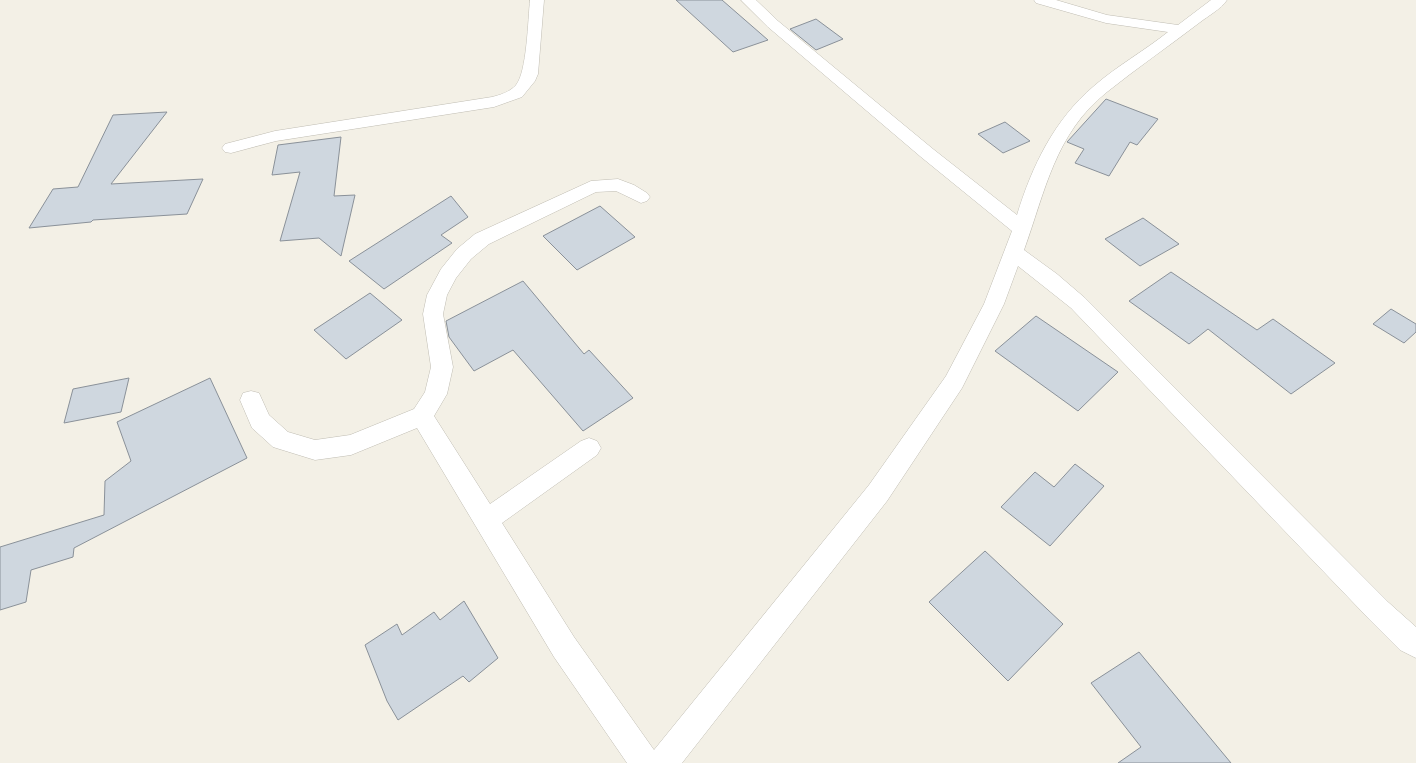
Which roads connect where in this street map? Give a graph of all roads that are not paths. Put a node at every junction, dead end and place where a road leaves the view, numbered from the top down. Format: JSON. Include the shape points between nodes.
{"nodes":[{"id":1,"x":537,"y":0,"type":"edge"},
{"id":2,"x":748,"y":0,"type":"edge"},
{"id":3,"x":1041,"y":0,"type":"edge"},
{"id":4,"x":1220,"y":0,"type":"edge"},
{"id":5,"x":1182,"y":30,"type":"junction"},
{"id":6,"x":231,"y":148,"type":"dead end"},
{"id":7,"x":641,"y":197,"type":"dead end"},
{"id":8,"x":1022,"y":229,"type":"junction"},
{"id":9,"x":1013,"y":252,"type":"junction"},
{"id":10,"x":251,"y":400,"type":"dead end"},
{"id":11,"x":422,"y":416,"type":"junction"},
{"id":12,"x":589,"y":448,"type":"dead end"},
{"id":13,"x":485,"y":521,"type":"junction"},
{"id":14,"x":1416,"y":644,"type":"edge"},
{"id":15,"x":645,"y":763,"type":"edge"},
{"id":16,"x":663,"y":763,"type":"edge"}],
"edges":[{"from":1,"to":6,"type":"street","via":[[530,74],[518,94],[494,102],[275,136]]},
{"from":2,"to":8,"type":"street","via":[[927,154]]},
{"from":3,"to":5,"type":"street","via":[[1106,19]]},
{"from":4,"to":5,"type":"street"},
{"from":5,"to":8,"type":"street","via":[[1100,89],[1072,117],[1052,148],[1036,183]]},
{"from":7,"to":11,"type":"street","via":[[624,185],[606,184],[591,187],[482,238],[464,254],[448,274],[437,295],[433,314],[442,367],[436,394]]},
{"from":8,"to":9,"type":"street"},
{"from":9,"to":14,"type":"street","via":[[1078,302],[1379,611]]},
{"from":9,"to":16,"type":"street","via":[[994,304],[954,382],[878,492]]},
{"from":10,"to":11,"type":"street","via":[[260,421],[281,440],[316,450],[351,445]]},
{"from":11,"to":13,"type":"street"},
{"from":12,"to":13,"type":"street"},
{"from":13,"to":15,"type":"street","via":[[564,647]]}]}
